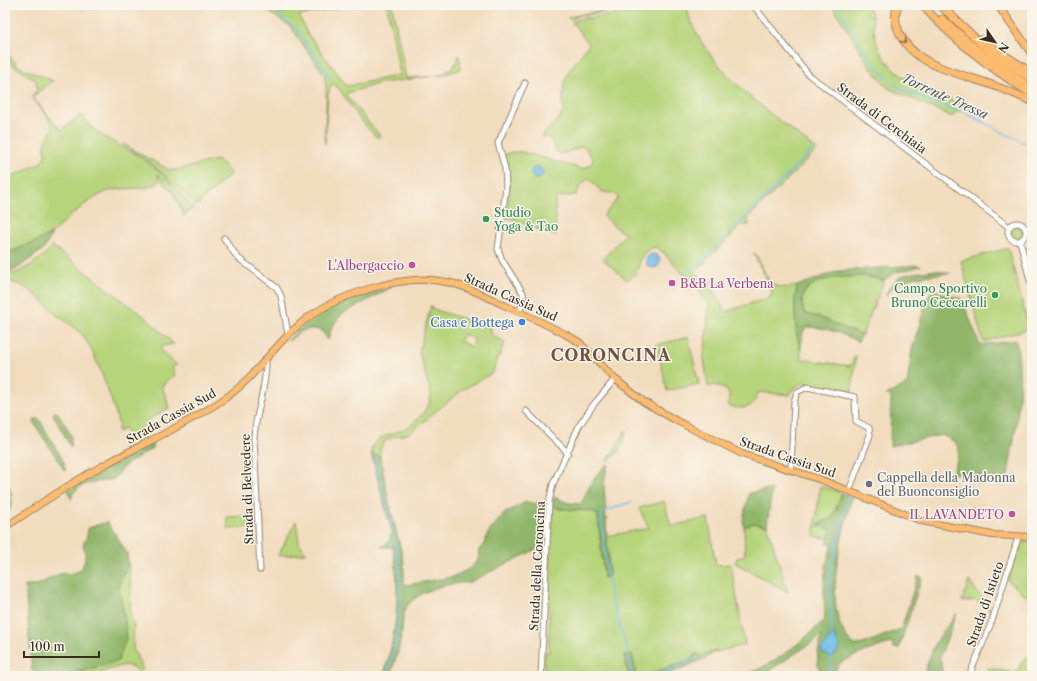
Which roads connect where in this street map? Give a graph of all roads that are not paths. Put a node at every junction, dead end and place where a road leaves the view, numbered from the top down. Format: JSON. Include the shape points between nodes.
{"nodes":[{"id":1,"x":898,"y":5,"type":"edge"},
{"id":2,"x":922,"y":5,"type":"edge"},
{"id":3,"x":928,"y":5,"type":"edge"},
{"id":4,"x":940,"y":5,"type":"edge"},
{"id":5,"x":998,"y":5,"type":"edge"},
{"id":6,"x":756,"y":6,"type":"edge"},
{"id":7,"x":971,"y":33,"type":"junction"},
{"id":8,"x":1032,"y":54,"type":"edge"},
{"id":9,"x":1032,"y":73,"type":"edge"},
{"id":10,"x":1032,"y":79,"type":"edge"},
{"id":11,"x":525,"y":83,"type":"dead end"},
{"id":12,"x":1032,"y":88,"type":"edge"},
{"id":13,"x":1032,"y":94,"type":"edge"},
{"id":14,"x":1032,"y":101,"type":"edge"},
{"id":15,"x":1009,"y":227,"type":"junction"},
{"id":16,"x":1029,"y":230,"type":"edge"},
{"id":17,"x":224,"y":238,"type":"dead end"},
{"id":18,"x":1020,"y":241,"type":"junction"},
{"id":19,"x":1032,"y":288,"type":"edge"},
{"id":20,"x":519,"y":312,"type":"junction"},
{"id":21,"x":288,"y":334,"type":"junction"},
{"id":22,"x":266,"y":360,"type":"junction"},
{"id":23,"x":615,"y":379,"type":"junction"},
{"id":24,"x":526,"y":410,"type":"dead end"},
{"id":25,"x":568,"y":453,"type":"junction"},
{"id":26,"x":791,"y":469,"type":"junction"},
{"id":27,"x":849,"y":491,"type":"junction"},
{"id":28,"x":5,"y":526,"type":"edge"},
{"id":29,"x":1032,"y":537,"type":"edge"},
{"id":30,"x":1018,"y":538,"type":"junction"},
{"id":31,"x":260,"y":570,"type":"dead end"},
{"id":32,"x":541,"y":676,"type":"edge"},
{"id":33,"x":969,"y":676,"type":"edge"}],
"edges":[{"from":1,"to":14,"type":"highway","one_way":true,"via":[[895,17],[898,31],[907,46],[918,56]]},
{"from":2,"to":13,"type":"highway","via":[[971,52],[1008,80]]},
{"from":3,"to":12,"type":"highway","via":[[983,55]]},
{"from":4,"to":7,"type":"highway"},
{"from":5,"to":8,"type":"highway"},
{"from":6,"to":15,"type":"street","name":"Strada di Cerchiaia","via":[[809,76]]},
{"from":7,"to":9,"type":"highway"},
{"from":7,"to":10,"type":"highway","via":[[990,52]]},
{"from":11,"to":20,"type":"street","via":[[498,143],[506,182],[498,248],[504,264],[523,293],[524,300]]},
{"from":15,"to":16,"type":"street","via":[[1019,223]]},
{"from":15,"to":18,"type":"street","name":"Strada di Cerchiaia","via":[[1009,237]]},
{"from":16,"to":18,"type":"street"},
{"from":17,"to":21,"type":"street","via":[[237,257],[277,288],[281,296]]},
{"from":18,"to":19,"type":"street"},
{"from":20,"to":21,"type":"main road","name":"Strada Cassia Sud","via":[[452,283],[434,280],[415,281],[373,288],[342,298],[316,311]]},
{"from":20,"to":23,"type":"main road","name":"Strada Cassia Sud","via":[[577,341]]},
{"from":21,"to":22,"type":"main road","name":"Strada Cassia Sud"},
{"from":22,"to":28,"type":"main road","name":"Strada Cassia Sud","via":[[244,384],[204,413],[92,471]]},
{"from":22,"to":31,"type":"street","name":"Strada di Belvedere","via":[[254,437]]},
{"from":23,"to":25,"type":"street","name":"Strada della Coroncina","via":[[581,423]]},
{"from":23,"to":26,"type":"main road","name":"Strada Cassia Sud","via":[[644,402],[677,422],[742,454]]},
{"from":24,"to":25,"type":"street"},
{"from":25,"to":32,"type":"street","name":"Strada della Coroncina","via":[[553,484],[549,502]]},
{"from":26,"to":27,"type":"main road","name":"Strada Cassia Sud"},
{"from":26,"to":27,"type":"street","via":[[794,402],[797,392],[807,387],[855,397],[856,421],[867,427],[870,433]]},
{"from":27,"to":30,"type":"main road","name":"Strada Cassia Sud","via":[[922,521],[976,533]]},
{"from":29,"to":30,"type":"main road","name":"Strada Cassia Sud"},
{"from":30,"to":33,"type":"street","name":"Strada di Istieto","via":[[988,632]]}]}
